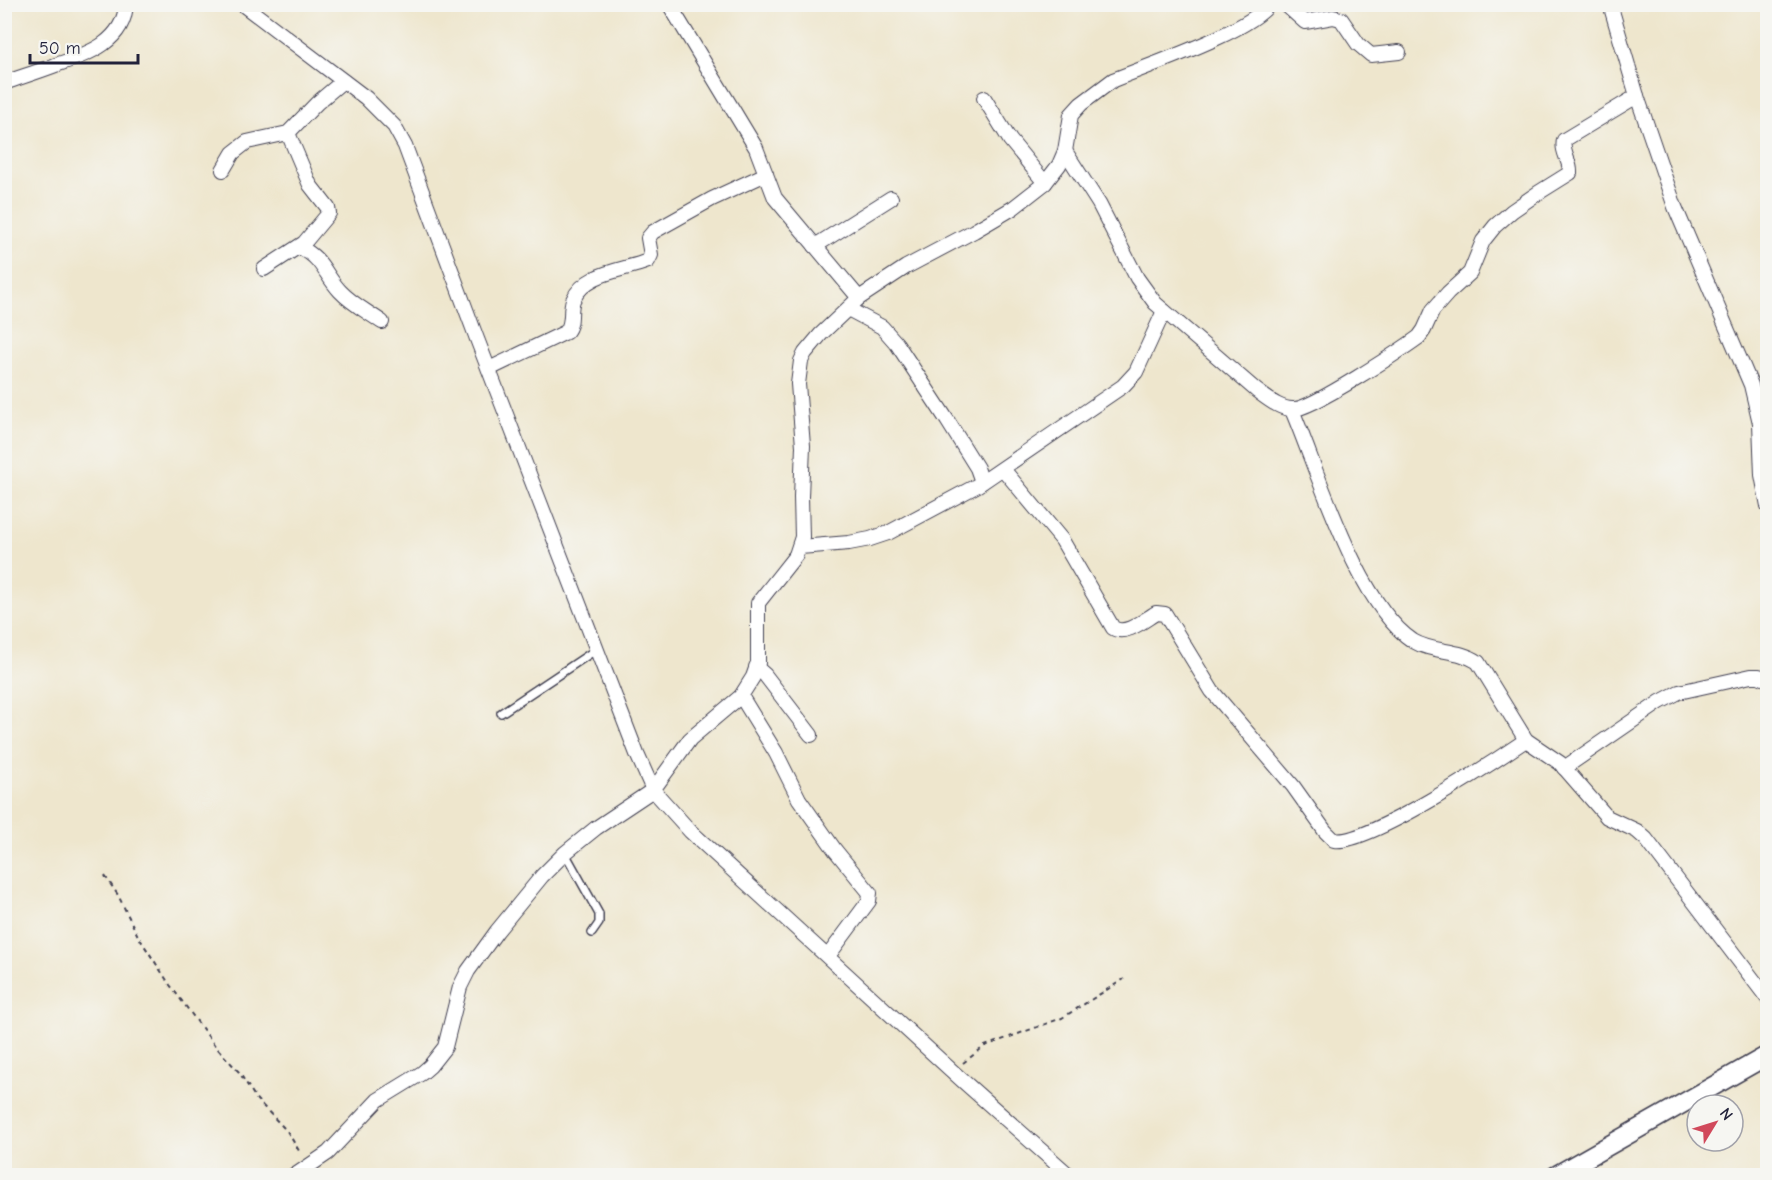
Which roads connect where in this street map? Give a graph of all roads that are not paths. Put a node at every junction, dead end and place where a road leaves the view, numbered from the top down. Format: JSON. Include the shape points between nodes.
{"nodes":[{"id":1,"x":126,"y":4,"type":"edge"},
{"id":2,"x":242,"y":4,"type":"edge"},
{"id":3,"x":669,"y":4,"type":"edge"},
{"id":4,"x":1269,"y":4,"type":"edge"},
{"id":5,"x":1285,"y":4,"type":"edge"},
{"id":6,"x":1610,"y":4,"type":"edge"},
{"id":7,"x":1400,"y":52,"type":"dead end"},
{"id":8,"x":343,"y":81,"type":"junction"},
{"id":9,"x":4,"y":83,"type":"edge"},
{"id":10,"x":1637,"y":96,"type":"junction"},
{"id":11,"x":984,"y":98,"type":"dead end"},
{"id":12,"x":288,"y":133,"type":"junction"},
{"id":13,"x":1065,"y":151,"type":"junction"},
{"id":14,"x":223,"y":170,"type":"dead end"},
{"id":15,"x":766,"y":174,"type":"junction"},
{"id":16,"x":1045,"y":183,"type":"junction"},
{"id":17,"x":891,"y":198,"type":"dead end"},
{"id":18,"x":299,"y":246,"type":"junction"},
{"id":19,"x":815,"y":246,"type":"junction"},
{"id":20,"x":264,"y":269,"type":"dead end"},
{"id":21,"x":859,"y":298,"type":"junction"},
{"id":22,"x":848,"y":309,"type":"junction"},
{"id":23,"x":1164,"y":311,"type":"junction"},
{"id":24,"x":382,"y":322,"type":"dead end"},
{"id":25,"x":489,"y":369,"type":"junction"},
{"id":26,"x":1292,"y":410,"type":"junction"},
{"id":27,"x":1764,"y":434,"type":"edge"},
{"id":28,"x":1003,"y":469,"type":"junction"},
{"id":29,"x":982,"y":482,"type":"junction"},
{"id":30,"x":1767,"y":506,"type":"edge"},
{"id":31,"x":800,"y":547,"type":"junction"},
{"id":32,"x":597,"y":649,"type":"junction"},
{"id":33,"x":756,"y":667,"type":"junction"},
{"id":34,"x":1767,"y":680,"type":"edge"},
{"id":35,"x":741,"y":696,"type":"junction"},
{"id":36,"x":501,"y":713,"type":"dead end"},
{"id":37,"x":811,"y":735,"type":"dead end"},
{"id":38,"x":1526,"y":740,"type":"junction"},
{"id":39,"x":1564,"y":768,"type":"junction"},
{"id":40,"x":653,"y":790,"type":"junction"},
{"id":41,"x":564,"y":854,"type":"junction"},
{"id":42,"x":592,"y":933,"type":"dead end"},
{"id":43,"x":828,"y":956,"type":"junction"},
{"id":44,"x":1767,"y":999,"type":"edge"},
{"id":45,"x":1767,"y":1055,"type":"edge"},
{"id":46,"x":294,"y":1176,"type":"edge"},
{"id":47,"x":1070,"y":1176,"type":"edge"},
{"id":48,"x":1555,"y":1176,"type":"edge"}],
"edges":[{"from":1,"to":9,"type":"street","via":[[117,32],[101,46]]},
{"from":2,"to":8,"type":"street"},
{"from":3,"to":15,"type":"street","via":[[756,148]]},
{"from":4,"to":13,"type":"street","via":[[1253,20],[1227,33],[1101,87],[1071,115]]},
{"from":5,"to":7,"type":"street","via":[[1305,22],[1341,19],[1371,55]]},
{"from":6,"to":10,"type":"street"},
{"from":8,"to":12,"type":"street"},
{"from":8,"to":25,"type":"street","via":[[387,117],[405,146]]},
{"from":10,"to":26,"type":"street","via":[[1564,140],[1570,173],[1495,226],[1483,241],[1470,273],[1433,310],[1419,337],[1314,404]]},
{"from":10,"to":27,"type":"street","via":[[1676,207],[1751,385]]},
{"from":11,"to":16,"type":"street","via":[[1010,140]]},
{"from":12,"to":14,"type":"street","via":[[247,142],[233,153]]},
{"from":12,"to":18,"type":"street","via":[[310,185],[329,211]]},
{"from":13,"to":16,"type":"street"},
{"from":13,"to":23,"type":"street","via":[[1099,204],[1137,278]]},
{"from":15,"to":19,"type":"street","via":[[778,202]]},
{"from":15,"to":25,"type":"street","via":[[653,232],[648,238],[648,261],[597,278],[582,288],[573,302],[571,324],[566,332]]},
{"from":16,"to":21,"type":"street","via":[[1003,214],[906,267]]},
{"from":17,"to":19,"type":"street"},
{"from":18,"to":20,"type":"street"},
{"from":18,"to":24,"type":"street","via":[[320,260],[339,290]]},
{"from":19,"to":21,"type":"street"},
{"from":21,"to":22,"type":"street"},
{"from":22,"to":29,"type":"street","via":[[874,322],[897,344],[977,468]]},
{"from":22,"to":31,"type":"street","via":[[821,334],[801,361]]},
{"from":23,"to":26,"type":"street","via":[[1257,391]]},
{"from":23,"to":28,"type":"street","via":[[1131,379]]},
{"from":25,"to":32,"type":"street"},
{"from":26,"to":38,"type":"street","via":[[1357,569],[1386,612],[1402,632],[1422,646],[1478,662]]},
{"from":27,"to":30,"type":"street","via":[[1762,475]]},
{"from":28,"to":29,"type":"street"},
{"from":28,"to":38,"type":"street","via":[[1062,540],[1113,628],[1125,631],[1156,613],[1165,614],[1212,691],[1334,840],[1346,841],[1396,818]]},
{"from":29,"to":31,"type":"street","via":[[879,536]]},
{"from":31,"to":33,"type":"street","via":[[758,603]]},
{"from":32,"to":36,"type":"lane"},
{"from":32,"to":40,"type":"street"},
{"from":33,"to":35,"type":"street"},
{"from":33,"to":37,"type":"street"},
{"from":34,"to":39,"type":"street","via":[[1751,676],[1684,690],[1660,702]]},
{"from":35,"to":40,"type":"street","via":[[690,739]]},
{"from":35,"to":43,"type":"street","via":[[799,799],[870,892],[869,901]]},
{"from":38,"to":39,"type":"street"},
{"from":39,"to":44,"type":"street","via":[[1612,821],[1646,839]]},
{"from":40,"to":41,"type":"street"},
{"from":40,"to":43,"type":"street","via":[[690,831]]},
{"from":41,"to":42,"type":"lane","via":[[599,914],[599,923]]},
{"from":41,"to":46,"type":"street","via":[[474,961],[460,987],[447,1040],[437,1058],[422,1073],[378,1100],[340,1142]]},
{"from":43,"to":47,"type":"street"},
{"from":45,"to":48,"type":"street"}]}
